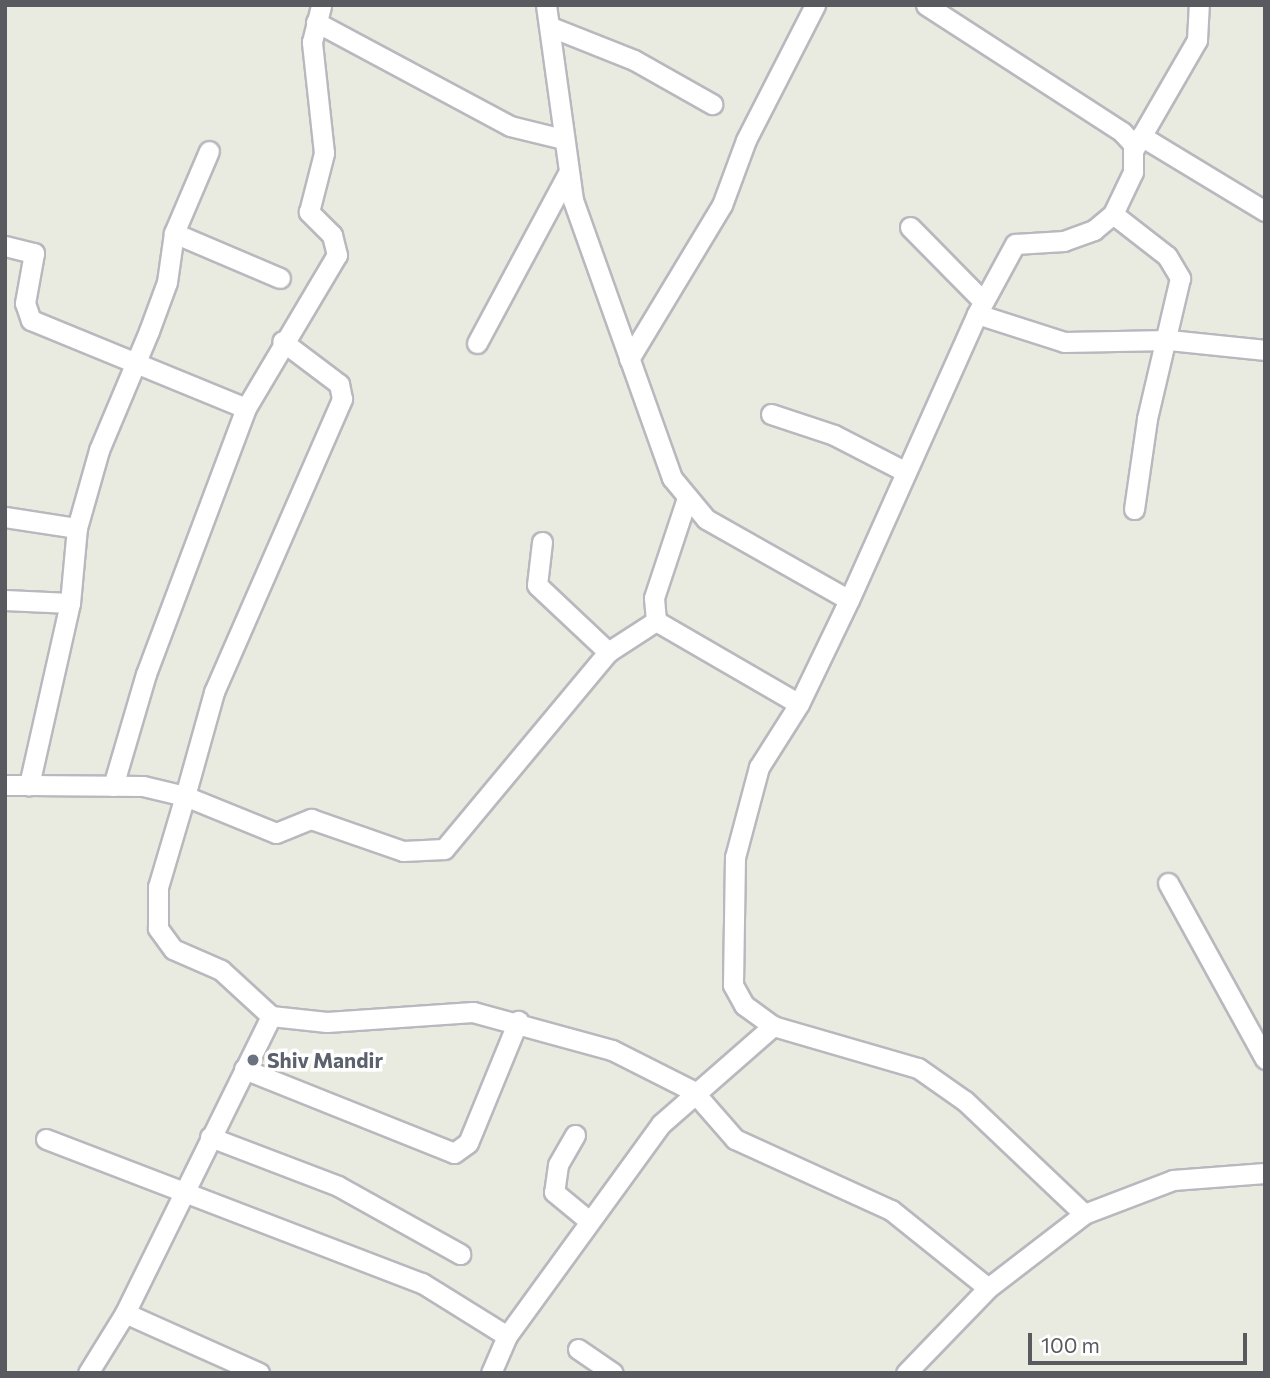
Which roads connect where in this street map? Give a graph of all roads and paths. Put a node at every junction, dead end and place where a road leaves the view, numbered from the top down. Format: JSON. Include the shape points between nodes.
{"nodes":[{"id":1,"x":546,"y":5,"type":"edge"},
{"id":2,"x":814,"y":5,"type":"edge"},
{"id":3,"x":926,"y":5,"type":"edge"},
{"id":4,"x":1199,"y":5,"type":"edge"},
{"id":5,"x":319,"y":14,"type":"edge"},
{"id":6,"x":551,"y":27,"type":"junction"},
{"id":7,"x":712,"y":104,"type":"dead end"},
{"id":8,"x":563,"y":139,"type":"junction"},
{"id":9,"x":1137,"y":142,"type":"junction"},
{"id":10,"x":209,"y":151,"type":"dead end"},
{"id":11,"x":568,"y":173,"type":"junction"},
{"id":12,"x":1265,"y":211,"type":"edge"},
{"id":13,"x":1113,"y":214,"type":"junction"},
{"id":14,"x":910,"y":227,"type":"dead end"},
{"id":15,"x":174,"y":233,"type":"junction"},
{"id":16,"x":5,"y":246,"type":"edge"},
{"id":17,"x":280,"y":278,"type":"dead end"},
{"id":18,"x":980,"y":307,"type":"junction"},
{"id":19,"x":1169,"y":340,"type":"junction"},
{"id":20,"x":282,"y":341,"type":"junction"},
{"id":21,"x":477,"y":343,"type":"dead end"},
{"id":22,"x":1265,"y":350,"type":"edge"},
{"id":23,"x":629,"y":359,"type":"junction"},
{"id":24,"x":133,"y":360,"type":"junction"},
{"id":25,"x":246,"y":408,"type":"junction"},
{"id":26,"x":771,"y":414,"type":"dead end"},
{"id":27,"x":906,"y":472,"type":"junction"},
{"id":28,"x":687,"y":501,"type":"junction"},
{"id":29,"x":1134,"y":509,"type":"dead end"},
{"id":30,"x":5,"y":517,"type":"edge"},
{"id":31,"x":77,"y":528,"type":"junction"},
{"id":32,"x":542,"y":542,"type":"dead end"},
{"id":33,"x":5,"y":600,"type":"edge"},
{"id":34,"x":849,"y":600,"type":"junction"},
{"id":35,"x":70,"y":603,"type":"junction"},
{"id":36,"x":656,"y":621,"type":"junction"},
{"id":37,"x":608,"y":652,"type":"junction"},
{"id":38,"x":799,"y":704,"type":"junction"},
{"id":39,"x":5,"y":785,"type":"edge"},
{"id":40,"x":29,"y":785,"type":"junction"},
{"id":41,"x":113,"y":786,"type":"junction"},
{"id":42,"x":185,"y":796,"type":"junction"},
{"id":43,"x":1168,"y":883,"type":"dead end"},
{"id":44,"x":271,"y":1016,"type":"junction"},
{"id":45,"x":518,"y":1021,"type":"junction"},
{"id":46,"x":773,"y":1026,"type":"junction"},
{"id":47,"x":1265,"y":1059,"type":"edge"},
{"id":48,"x":244,"y":1069,"type":"junction"},
{"id":49,"x":693,"y":1091,"type":"junction"},
{"id":50,"x":575,"y":1135,"type":"dead end"},
{"id":51,"x":210,"y":1137,"type":"junction"},
{"id":52,"x":46,"y":1139,"type":"dead end"},
{"id":53,"x":1265,"y":1173,"type":"edge"},
{"id":54,"x":182,"y":1193,"type":"junction"},
{"id":55,"x":1084,"y":1214,"type":"junction"},
{"id":56,"x":588,"y":1220,"type":"junction"},
{"id":57,"x":460,"y":1254,"type":"dead end"},
{"id":58,"x":988,"y":1288,"type":"junction"},
{"id":59,"x":125,"y":1312,"type":"junction"},
{"id":60,"x":507,"y":1336,"type":"junction"},
{"id":61,"x":578,"y":1349,"type":"dead end"},
{"id":62,"x":88,"y":1373,"type":"edge"},
{"id":63,"x":259,"y":1373,"type":"edge"},
{"id":64,"x":491,"y":1373,"type":"edge"},
{"id":65,"x":613,"y":1373,"type":"edge"},
{"id":66,"x":906,"y":1373,"type":"edge"}],
"edges":[{"from":1,"to":6,"type":"street"},
{"from":2,"to":23,"type":"street","via":[[746,140],[722,205]]},
{"from":3,"to":9,"type":"street"},
{"from":4,"to":9,"type":"street","via":[[1197,40]]},
{"from":5,"to":8,"type":"street","via":[[510,126]]},
{"from":5,"to":20,"type":"street","via":[[313,71],[324,153],[309,212],[332,235],[337,255]]},
{"from":6,"to":7,"type":"street","via":[[634,60]]},
{"from":6,"to":8,"type":"street"},
{"from":8,"to":11,"type":"street"},
{"from":9,"to":12,"type":"street"},
{"from":9,"to":13,"type":"street","via":[[1133,172]]},
{"from":10,"to":15,"type":"street"},
{"from":11,"to":21,"type":"street"},
{"from":11,"to":23,"type":"street","via":[[589,254]]},
{"from":13,"to":18,"type":"street","via":[[1081,236],[1015,244]]},
{"from":13,"to":19,"type":"street","via":[[1176,267],[1179,295]]},
{"from":14,"to":18,"type":"street"},
{"from":15,"to":17,"type":"street"},
{"from":15,"to":24,"type":"street","via":[[167,282]]},
{"from":16,"to":24,"type":"street","via":[[34,253],[25,303],[30,320]]},
{"from":18,"to":19,"type":"street","via":[[1064,342]]},
{"from":18,"to":27,"type":"street"},
{"from":19,"to":22,"type":"street"},
{"from":19,"to":29,"type":"street","via":[[1147,419]]},
{"from":20,"to":25,"type":"street"},
{"from":20,"to":42,"type":"street","via":[[340,384],[342,399],[214,692]]},
{"from":23,"to":28,"type":"street"},
{"from":24,"to":25,"type":"street"},
{"from":24,"to":31,"type":"street"},
{"from":25,"to":41,"type":"street","via":[[146,674]]},
{"from":26,"to":27,"type":"street","via":[[834,435]]},
{"from":27,"to":34,"type":"street"},
{"from":28,"to":34,"type":"street","via":[[731,536]]},
{"from":28,"to":36,"type":"street","via":[[654,598]]},
{"from":30,"to":31,"type":"street"},
{"from":31,"to":35,"type":"street"},
{"from":32,"to":37,"type":"street","via":[[537,585]]},
{"from":33,"to":35,"type":"street"},
{"from":34,"to":38,"type":"street"},
{"from":35,"to":40,"type":"street"},
{"from":36,"to":37,"type":"street"},
{"from":36,"to":38,"type":"street"},
{"from":37,"to":42,"type":"street","via":[[444,849],[403,850],[311,819],[276,833]]},
{"from":38,"to":46,"type":"street","via":[[759,767],[735,857],[733,985],[744,1005]]},
{"from":39,"to":40,"type":"street"},
{"from":40,"to":41,"type":"street"},
{"from":41,"to":42,"type":"street"},
{"from":42,"to":44,"type":"street","via":[[158,887],[158,929],[173,949],[221,970]]},
{"from":43,"to":47,"type":"street"},
{"from":44,"to":45,"type":"street","via":[[364,1021],[451,1012]]},
{"from":44,"to":48,"type":"street"},
{"from":45,"to":48,"type":"street","via":[[468,1143],[454,1153]]},
{"from":45,"to":49,"type":"street","via":[[612,1050]]},
{"from":46,"to":49,"type":"street"},
{"from":46,"to":55,"type":"street","via":[[918,1068],[965,1101]]},
{"from":48,"to":51,"type":"street"},
{"from":49,"to":56,"type":"street"},
{"from":49,"to":58,"type":"street","via":[[735,1139],[891,1210]]},
{"from":50,"to":56,"type":"street","via":[[558,1165],[554,1192]]},
{"from":51,"to":54,"type":"street"},
{"from":51,"to":57,"type":"street","via":[[338,1186]]},
{"from":52,"to":54,"type":"street"},
{"from":53,"to":55,"type":"street","via":[[1173,1180]]},
{"from":54,"to":59,"type":"street"},
{"from":54,"to":60,"type":"street","via":[[422,1283]]},
{"from":55,"to":58,"type":"street"},
{"from":56,"to":60,"type":"street"},
{"from":58,"to":66,"type":"street"},
{"from":59,"to":62,"type":"street"},
{"from":59,"to":63,"type":"street"},
{"from":60,"to":64,"type":"street"},
{"from":61,"to":65,"type":"street"}]}
